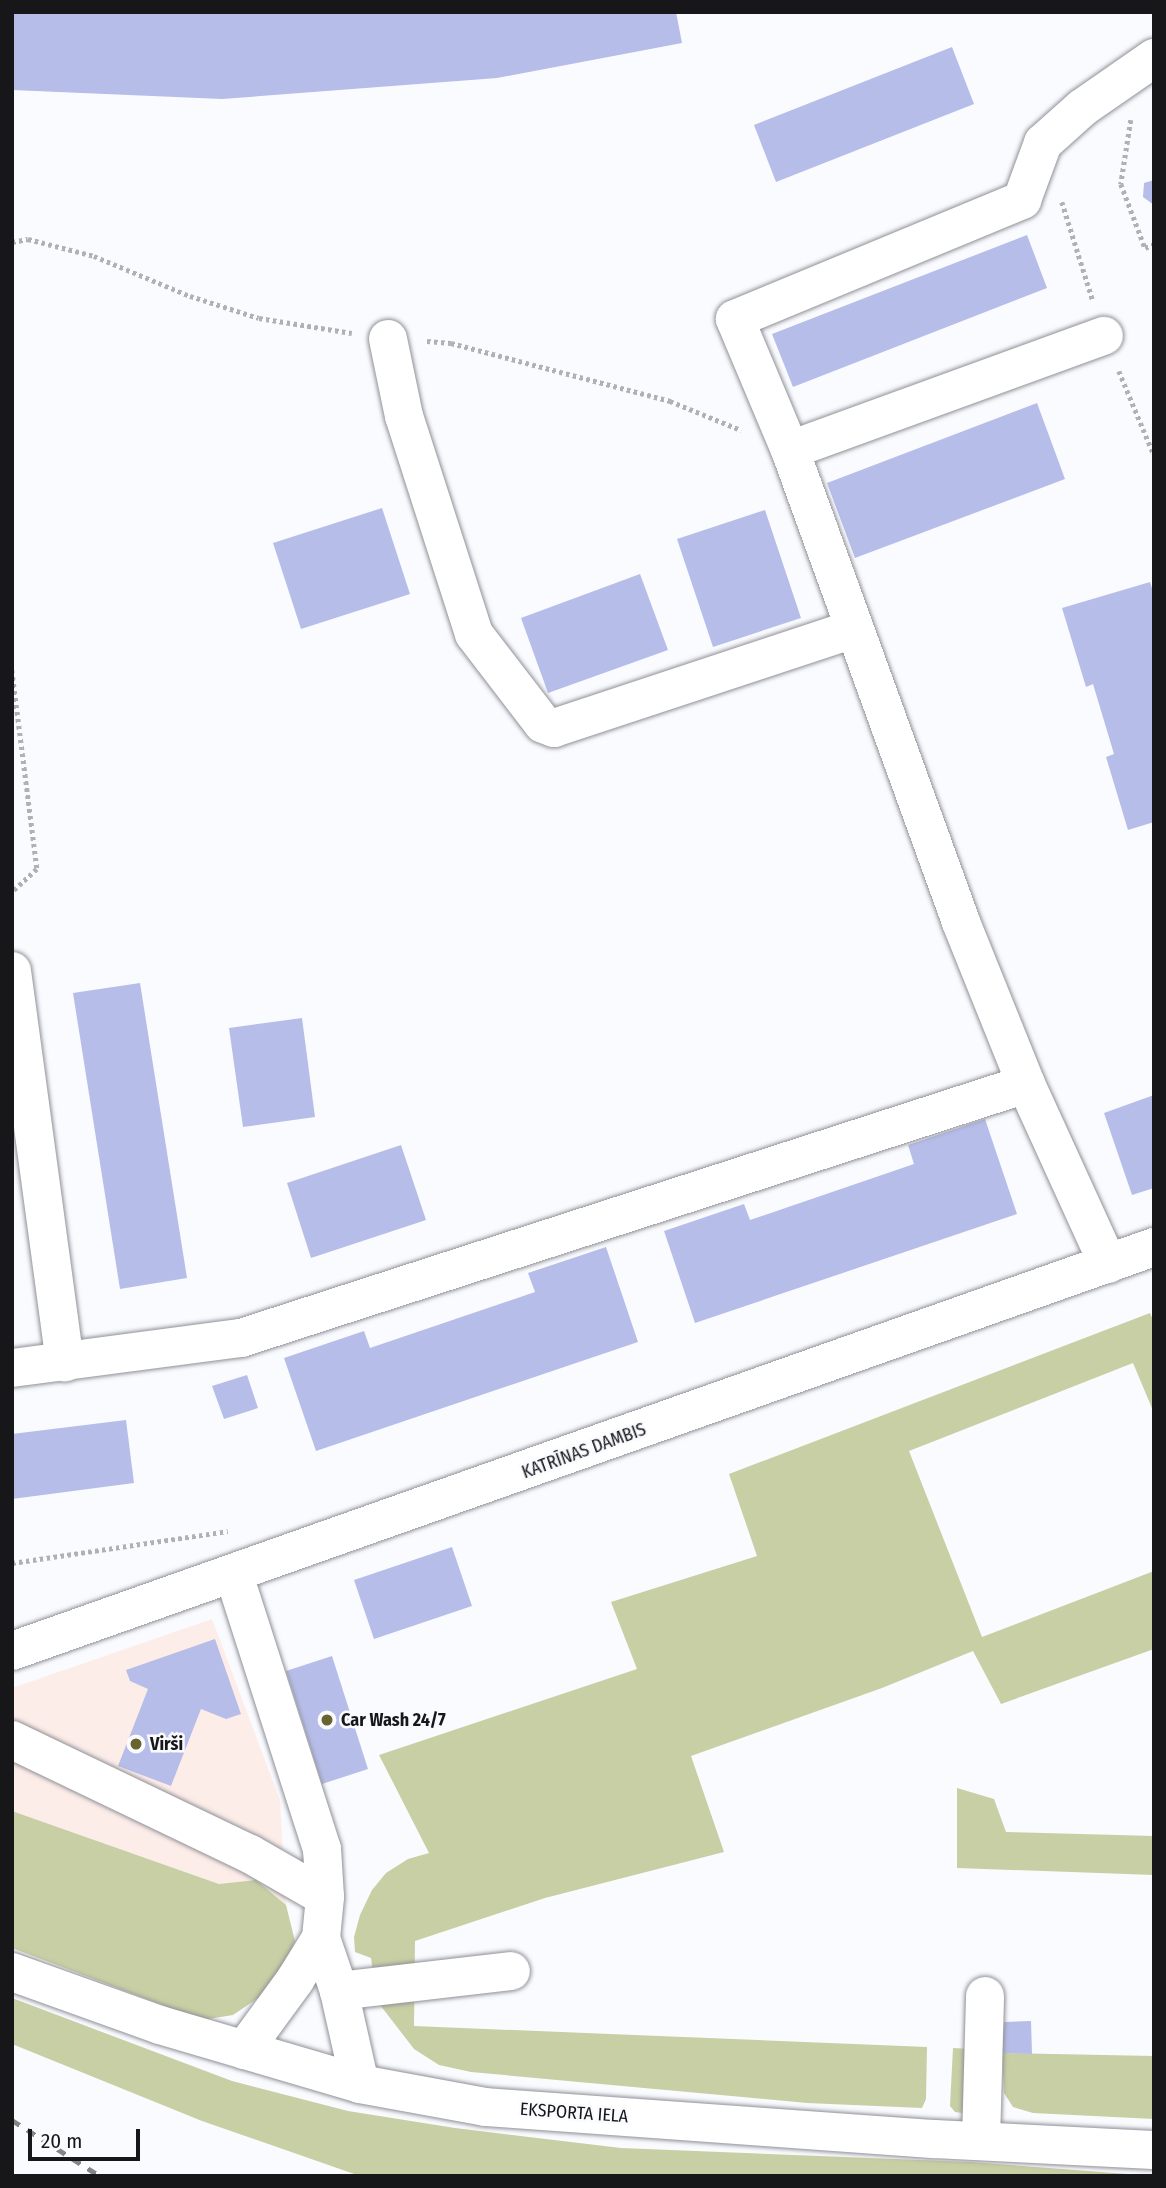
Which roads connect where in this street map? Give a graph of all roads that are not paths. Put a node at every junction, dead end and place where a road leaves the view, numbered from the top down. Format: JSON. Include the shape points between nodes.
{"nodes":[{"id":1,"x":1154,"y":58,"type":"edge"},
{"id":2,"x":1104,"y":336,"type":"dead end"},
{"id":3,"x":388,"y":339,"type":"dead end"},
{"id":4,"x":790,"y":450,"type":"junction"},
{"id":5,"x":853,"y":629,"type":"junction"},
{"id":6,"x":12,"y":971,"type":"edge"},
{"id":7,"x":1026,"y":1084,"type":"junction"},
{"id":8,"x":1154,"y":1247,"type":"edge"},
{"id":9,"x":1108,"y":1264,"type":"junction"},
{"id":10,"x":65,"y":1362,"type":"junction"},
{"id":11,"x":12,"y":1368,"type":"edge"},
{"id":12,"x":234,"y":1575,"type":"junction"},
{"id":13,"x":12,"y":1651,"type":"edge"},
{"id":14,"x":12,"y":1740,"type":"edge"},
{"id":15,"x":325,"y":1897,"type":"junction"},
{"id":16,"x":321,"y":1938,"type":"junction"},
{"id":17,"x":511,"y":1971,"type":"dead end"},
{"id":18,"x":12,"y":1972,"type":"edge"},
{"id":19,"x":339,"y":1991,"type":"junction"},
{"id":20,"x":985,"y":1996,"type":"dead end"},
{"id":21,"x":244,"y":2050,"type":"junction"},
{"id":22,"x":360,"y":2084,"type":"junction"},
{"id":23,"x":981,"y":2141,"type":"junction"},
{"id":24,"x":1154,"y":2150,"type":"edge"}],
"edges":[{"from":1,"to":4,"type":"street","via":[[1082,108],[1043,143],[1022,200],[735,319]]},
{"from":2,"to":4,"type":"street"},
{"from":3,"to":5,"type":"street","via":[[404,416],[474,634],[543,724],[554,728]]},
{"from":4,"to":5,"type":"street"},
{"from":5,"to":7,"type":"street"},
{"from":6,"to":10,"type":"street"},
{"from":7,"to":9,"type":"street"},
{"from":7,"to":10,"type":"street","via":[[241,1338]]},
{"from":8,"to":9,"type":"street","name":"KATRĪNAS DAMBIS"},
{"from":9,"to":12,"type":"street","name":"KATRĪNAS DAMBIS"},
{"from":10,"to":11,"type":"street"},
{"from":12,"to":13,"type":"street","name":"KATRĪNAS DAMBIS"},
{"from":12,"to":15,"type":"street","via":[[322,1849]]},
{"from":14,"to":15,"type":"street","via":[[250,1854]]},
{"from":15,"to":16,"type":"street"},
{"from":16,"to":19,"type":"street"},
{"from":16,"to":21,"type":"street"},
{"from":17,"to":19,"type":"street"},
{"from":18,"to":21,"type":"street","name":"EKSPORTA IELA"},
{"from":19,"to":22,"type":"street"},
{"from":20,"to":23,"type":"street"},
{"from":21,"to":22,"type":"street","name":"EKSPORTA IELA"},
{"from":22,"to":23,"type":"street","name":"EKSPORTA IELA","via":[[485,2107]]},
{"from":23,"to":24,"type":"street","name":"EKSPORTA IELA"}]}
